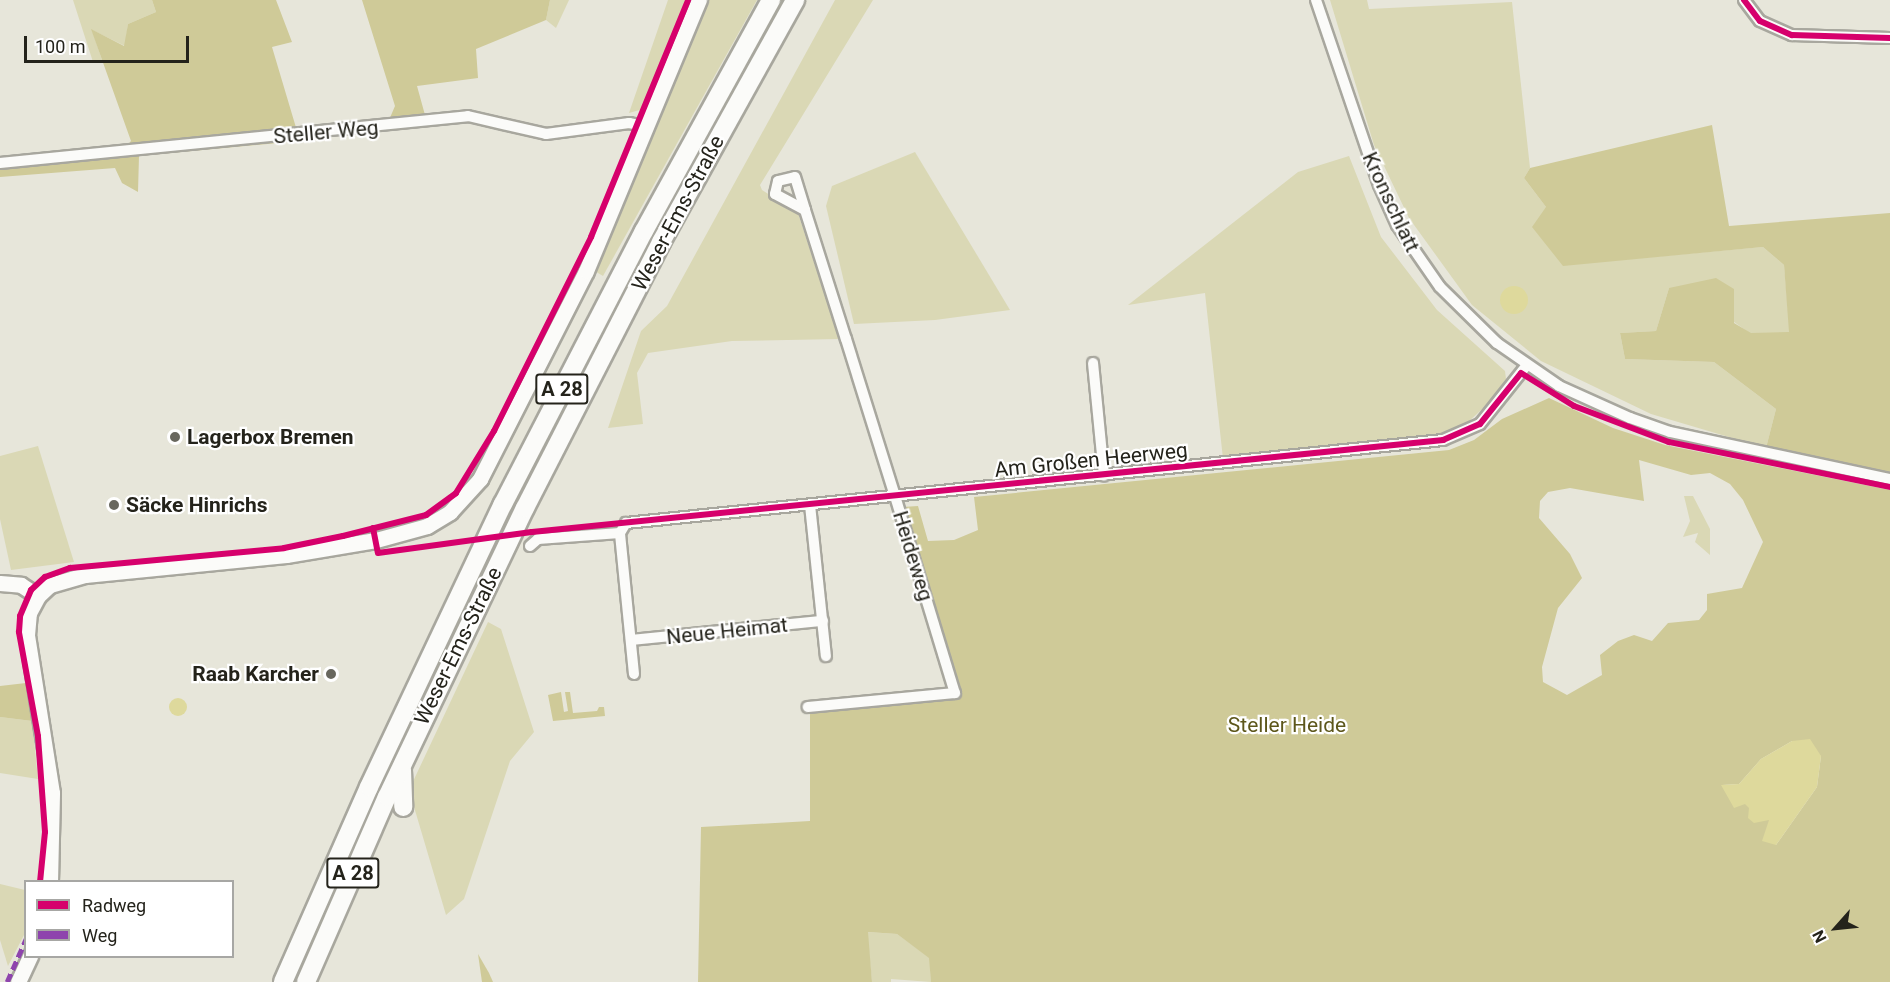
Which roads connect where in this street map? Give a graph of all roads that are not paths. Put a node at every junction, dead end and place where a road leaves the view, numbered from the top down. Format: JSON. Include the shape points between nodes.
{"nodes":[{"id":1,"x":699,"y":0,"type":"edge"},
{"id":2,"x":771,"y":0,"type":"edge"},
{"id":3,"x":795,"y":0,"type":"edge"},
{"id":4,"x":1316,"y":0,"type":"edge"},
{"id":5,"x":1744,"y":0,"type":"edge"},
{"id":6,"x":1890,"y":38,"type":"edge"},
{"id":7,"x":649,"y":127,"type":"junction"},
{"id":8,"x":0,"y":163,"type":"edge"},
{"id":9,"x":805,"y":210,"type":"dead end"},
{"id":10,"x":1093,"y":363,"type":"dead end"},
{"id":11,"x":1527,"y":365,"type":"junction"},
{"id":12,"x":1104,"y":475,"type":"junction"},
{"id":13,"x":1890,"y":479,"type":"edge"},
{"id":14,"x":895,"y":496,"type":"junction"},
{"id":15,"x":810,"y":505,"type":"junction"},
{"id":16,"x":620,"y":533,"type":"junction"},
{"id":17,"x":530,"y":546,"type":"dead end"},
{"id":18,"x":0,"y":583,"type":"edge"},
{"id":19,"x":38,"y":596,"type":"junction"},
{"id":20,"x":823,"y":621,"type":"junction"},
{"id":21,"x":631,"y":640,"type":"junction"},
{"id":22,"x":826,"y":656,"type":"dead end"},
{"id":23,"x":634,"y":674,"type":"dead end"},
{"id":24,"x":808,"y":707,"type":"dead end"},
{"id":25,"x":402,"y":766,"type":"junction"},
{"id":26,"x":403,"y":807,"type":"dead end"},
{"id":27,"x":50,"y":880,"type":"edge"},
{"id":28,"x":30,"y":958,"type":"edge"},
{"id":29,"x":18,"y":982,"type":"edge"},
{"id":30,"x":283,"y":982,"type":"edge"},
{"id":31,"x":306,"y":982,"type":"edge"}],
"edges":[{"from":1,"to":7,"type":"street"},
{"from":2,"to":30,"type":"highway","name":"Weser-Ems-Straße","number":"A 28","via":[[639,241],[503,504],[369,787]]},
{"from":3,"to":25,"type":"highway","name":"Weser-Ems-Straße","number":"A 28","via":[[661,242],[562,434]]},
{"from":4,"to":11,"type":"street","name":"Kronschlatt","via":[[1378,185],[1397,225],[1416,256],[1465,314]]},
{"from":5,"to":6,"type":"street","via":[[1760,21],[1792,35]]},
{"from":7,"to":8,"type":"street","name":"Steller Weg","via":[[629,123],[546,134],[468,116]]},
{"from":7,"to":19,"type":"street","via":[[586,271],[503,436],[480,479],[450,513],[428,526],[375,540],[286,555],[85,575],[57,582]]},
{"from":9,"to":14,"type":"street","name":"Heideweg"},
{"from":10,"to":12,"type":"street"},
{"from":11,"to":12,"type":"street","name":"Am Großen Heerweg","via":[[1480,424],[1443,440]]},
{"from":11,"to":13,"type":"street","via":[[1593,403],[1670,432]]},
{"from":12,"to":14,"type":"street","name":"Am Großen Heerweg"},
{"from":14,"to":15,"type":"street","name":"Am Großen Heerweg"},
{"from":14,"to":24,"type":"street","name":"Heideweg","via":[[955,693]]},
{"from":15,"to":16,"type":"street","name":"Am Großen Heerweg","via":[[626,523]]},
{"from":15,"to":20,"type":"street"},
{"from":16,"to":17,"type":"street","via":[[538,539]]},
{"from":16,"to":21,"type":"street"},
{"from":18,"to":19,"type":"street","via":[[21,585]]},
{"from":19,"to":27,"type":"street","via":[[29,613],[27,635],[52,793]]},
{"from":20,"to":21,"type":"street","name":"Neue Heimat"},
{"from":20,"to":22,"type":"street"},
{"from":21,"to":23,"type":"street"},
{"from":25,"to":26,"type":"highway"},
{"from":25,"to":31,"type":"highway","name":"Weser-Ems-Straße","number":"A 28"},
{"from":28,"to":29,"type":"street"}]}
